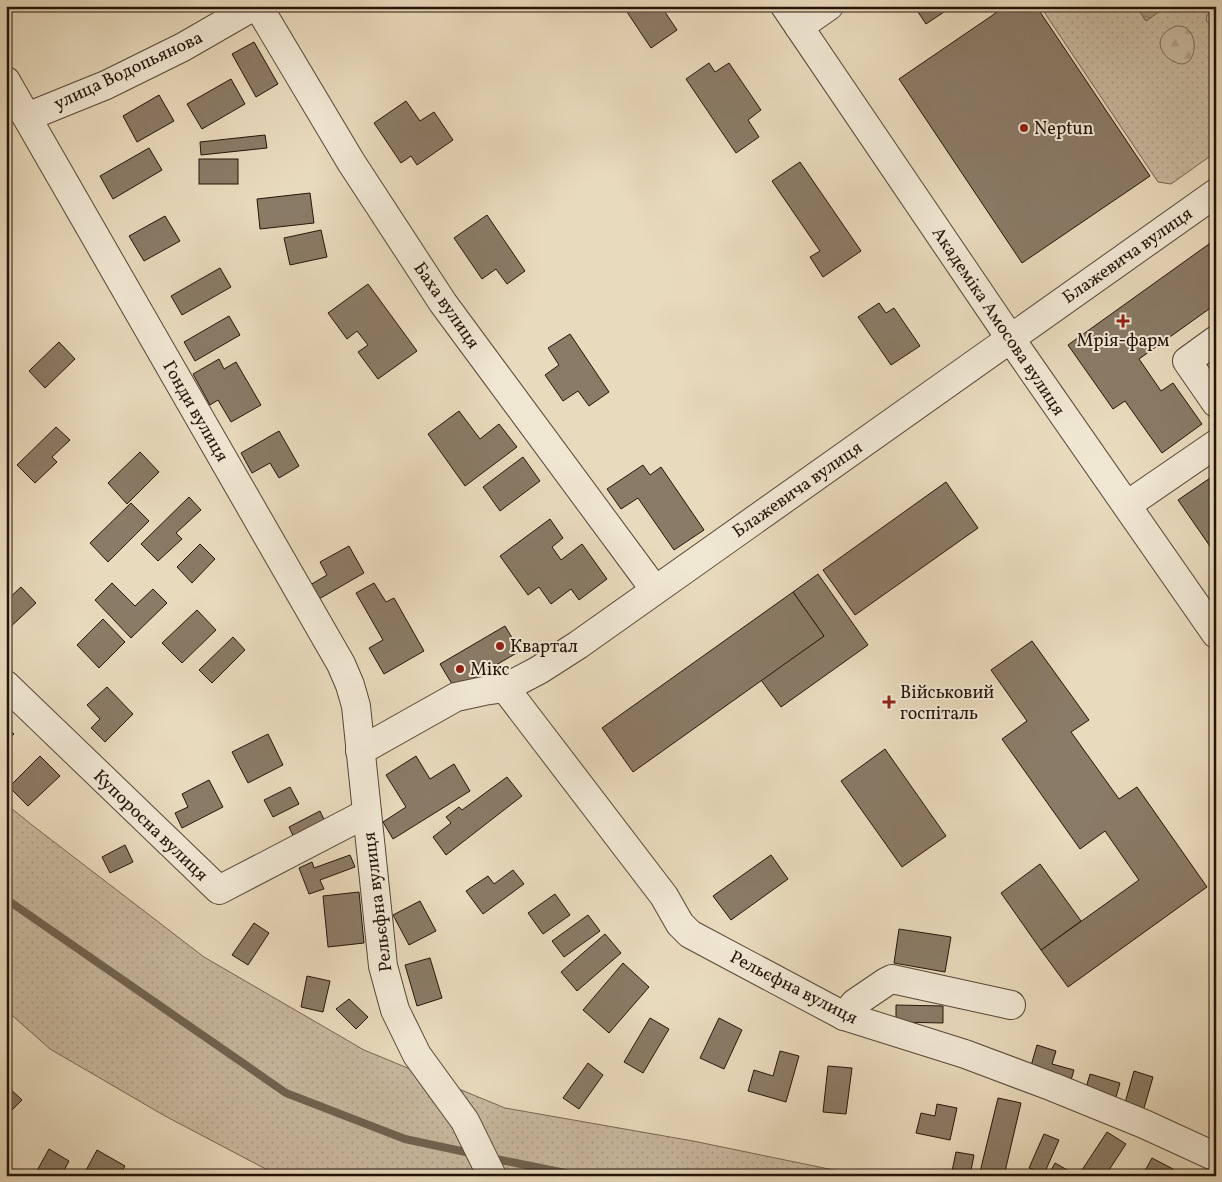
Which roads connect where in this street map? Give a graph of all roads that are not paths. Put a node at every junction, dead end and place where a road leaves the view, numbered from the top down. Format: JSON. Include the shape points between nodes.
{"nodes":[{"id":1,"x":254,"y":6,"type":"edge"},
{"id":2,"x":258,"y":6,"type":"edge"},
{"id":3,"x":830,"y":6,"type":"edge"},
{"id":4,"x":792,"y":16,"type":"edge"},
{"id":5,"x":6,"y":81,"type":"edge"},
{"id":6,"x":27,"y":116,"type":"junction"},
{"id":7,"x":1216,"y":193,"type":"edge"},
{"id":8,"x":1010,"y":338,"type":"junction"},
{"id":9,"x":1216,"y":340,"type":"edge"},
{"id":10,"x":1216,"y":403,"type":"edge"},
{"id":11,"x":1216,"y":444,"type":"edge"},
{"id":12,"x":1127,"y":505,"type":"junction"},
{"id":13,"x":655,"y":590,"type":"junction"},
{"id":14,"x":1216,"y":634,"type":"edge"},
{"id":15,"x":6,"y":685,"type":"edge"},
{"id":16,"x":505,"y":688,"type":"junction"},
{"id":17,"x":360,"y":751,"type":"junction"},
{"id":18,"x":367,"y":814,"type":"junction"},
{"id":19,"x":1011,"y":1005,"type":"dead end"},
{"id":20,"x":844,"y":1016,"type":"junction"},
{"id":21,"x":1216,"y":1157,"type":"edge"},
{"id":22,"x":492,"y":1176,"type":"edge"}],
"edges":[{"from":1,"to":6,"type":"street","name":"улица Водопьянова","via":[[183,47],[106,85]]},
{"from":2,"to":13,"type":"street","name":"Баха вулиця","via":[[350,162],[443,303]]},
{"from":3,"to":4,"type":"street"},
{"from":4,"to":8,"type":"street","name":"Академіка Амосова вулиця"},
{"from":5,"to":6,"type":"street","name":"Гонди вулиця"},
{"from":6,"to":17,"type":"street","name":"Гонди вулиця","via":[[341,664],[356,706]]},
{"from":7,"to":8,"type":"street","name":"Блажевича вулиця"},
{"from":8,"to":12,"type":"street","name":"Академіка Амосова вулиця"},
{"from":8,"to":13,"type":"street","name":"Блажевича вулиця"},
{"from":9,"to":10,"type":"street","via":[[1187,361]]},
{"from":11,"to":12,"type":"street"},
{"from":12,"to":14,"type":"street","name":"Академіка Амосова вулиця"},
{"from":13,"to":16,"type":"street","name":"Блажевича вулиця","via":[[540,670]]},
{"from":15,"to":18,"type":"street","name":"Купоросна вулиця","via":[[219,890]]},
{"from":16,"to":17,"type":"street","name":"Блажевича вулиця","via":[[456,697]]},
{"from":16,"to":20,"type":"street","name":"Рельєфна вулиця","via":[[690,934]]},
{"from":17,"to":18,"type":"street","name":"Рельєфна вулиця"},
{"from":18,"to":22,"type":"street","name":"Рельєфна вулиця","via":[[383,966],[395,1010],[417,1055],[465,1121]]},
{"from":19,"to":20,"type":"street","via":[[892,979],[854,1003]]},
{"from":20,"to":21,"type":"street","name":"Рельєфна вулиця","via":[[966,1054],[1144,1124]]}]}
